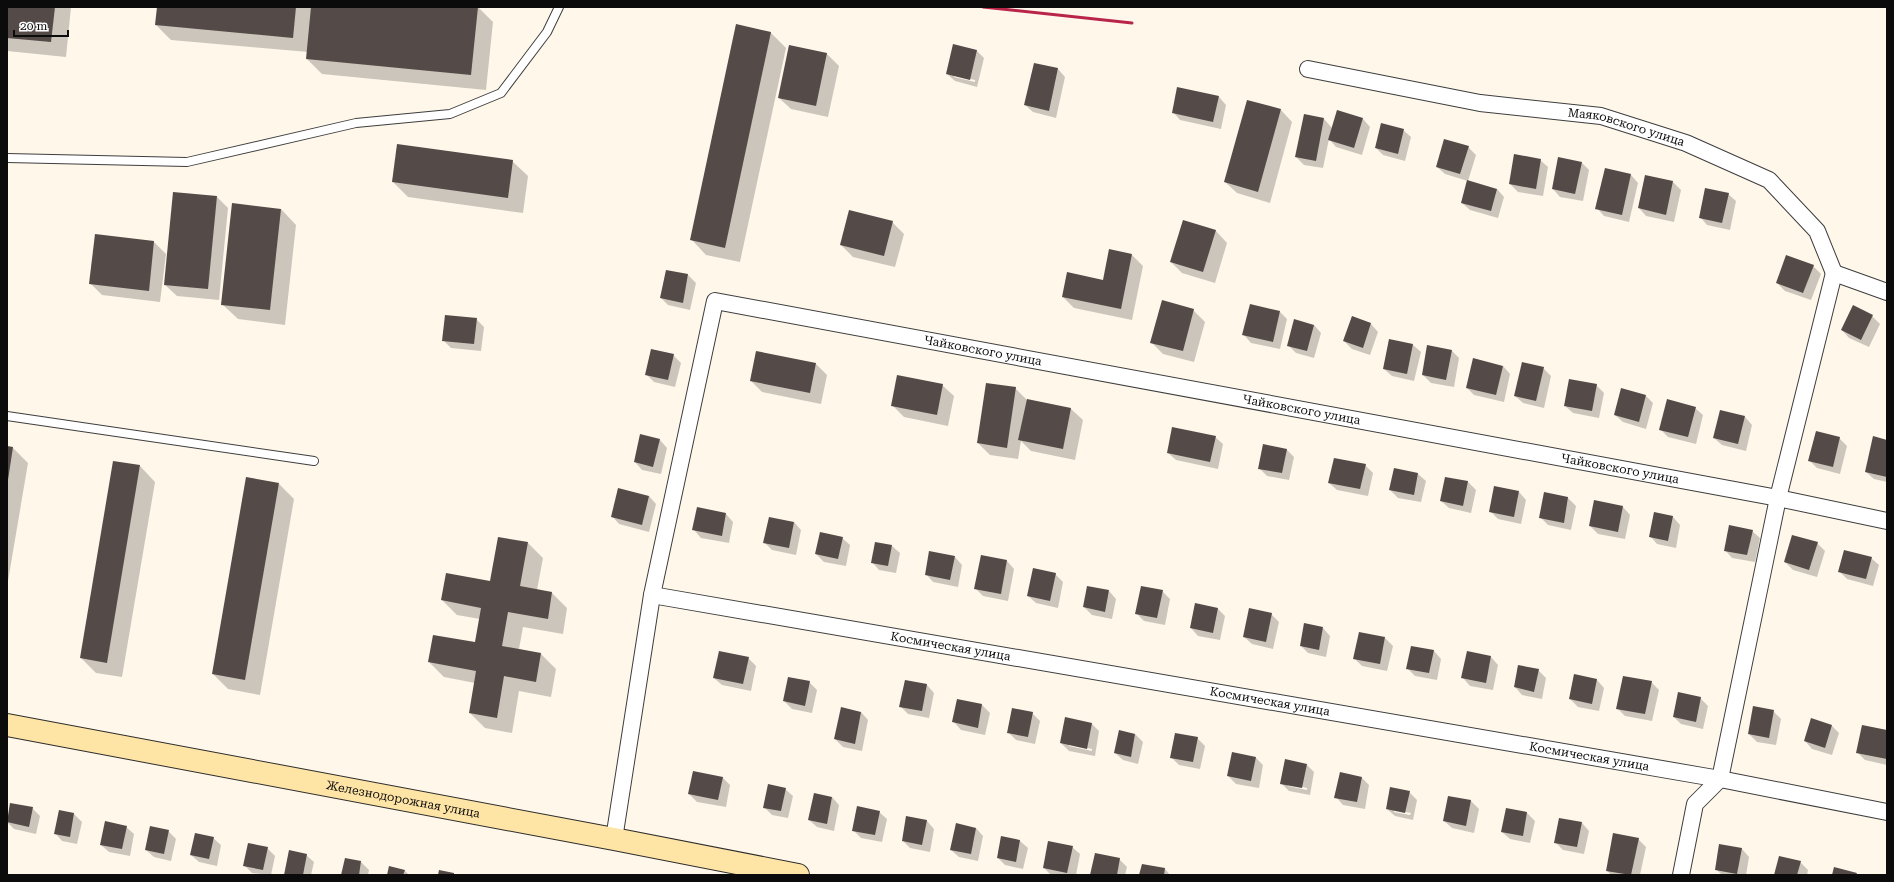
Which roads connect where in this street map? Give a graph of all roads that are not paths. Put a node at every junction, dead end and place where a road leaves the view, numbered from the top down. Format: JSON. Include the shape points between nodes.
{"nodes":[{"id":1,"x":559,"y":7,"type":"edge"},
{"id":2,"x":1308,"y":69,"type":"dead end"},
{"id":3,"x":7,"y":158,"type":"edge"},
{"id":4,"x":1834,"y":273,"type":"junction"},
{"id":5,"x":1887,"y":292,"type":"edge"},
{"id":6,"x":7,"y":416,"type":"edge"},
{"id":7,"x":314,"y":461,"type":"dead end"},
{"id":8,"x":1778,"y":498,"type":"junction"},
{"id":9,"x":1887,"y":521,"type":"edge"},
{"id":10,"x":652,"y":595,"type":"junction"},
{"id":11,"x":7,"y":725,"type":"edge"},
{"id":12,"x":1720,"y":779,"type":"junction"},
{"id":13,"x":1887,"y":812,"type":"edge"},
{"id":14,"x":614,"y":839,"type":"junction"},
{"id":15,"x":798,"y":875,"type":"edge"},
{"id":16,"x":1681,"y":875,"type":"edge"}],
"edges":[{"from":1,"to":3,"type":"lane","via":[[547,32],[501,93],[450,114],[356,123],[187,162]]},
{"from":2,"to":4,"type":"street","name":"Маяковского улица","via":[[1480,103],[1601,116],[1686,144],[1769,180],[1817,231]]},
{"from":4,"to":5,"type":"street"},
{"from":4,"to":8,"type":"street"},
{"from":6,"to":7,"type":"lane"},
{"from":8,"to":9,"type":"street","name":"Чайковского улица"},
{"from":8,"to":10,"type":"street","name":"Чайковского улица","via":[[715,301]]},
{"from":8,"to":12,"type":"street"},
{"from":10,"to":12,"type":"street","name":"Космическая улица"},
{"from":10,"to":14,"type":"street"},
{"from":11,"to":14,"type":"street","name":"Железнодорожная улица"},
{"from":12,"to":13,"type":"street","name":"Космическая улица"},
{"from":12,"to":16,"type":"street","via":[[1695,804]]},
{"from":14,"to":15,"type":"street","name":"Железнодорожная улица"}]}
